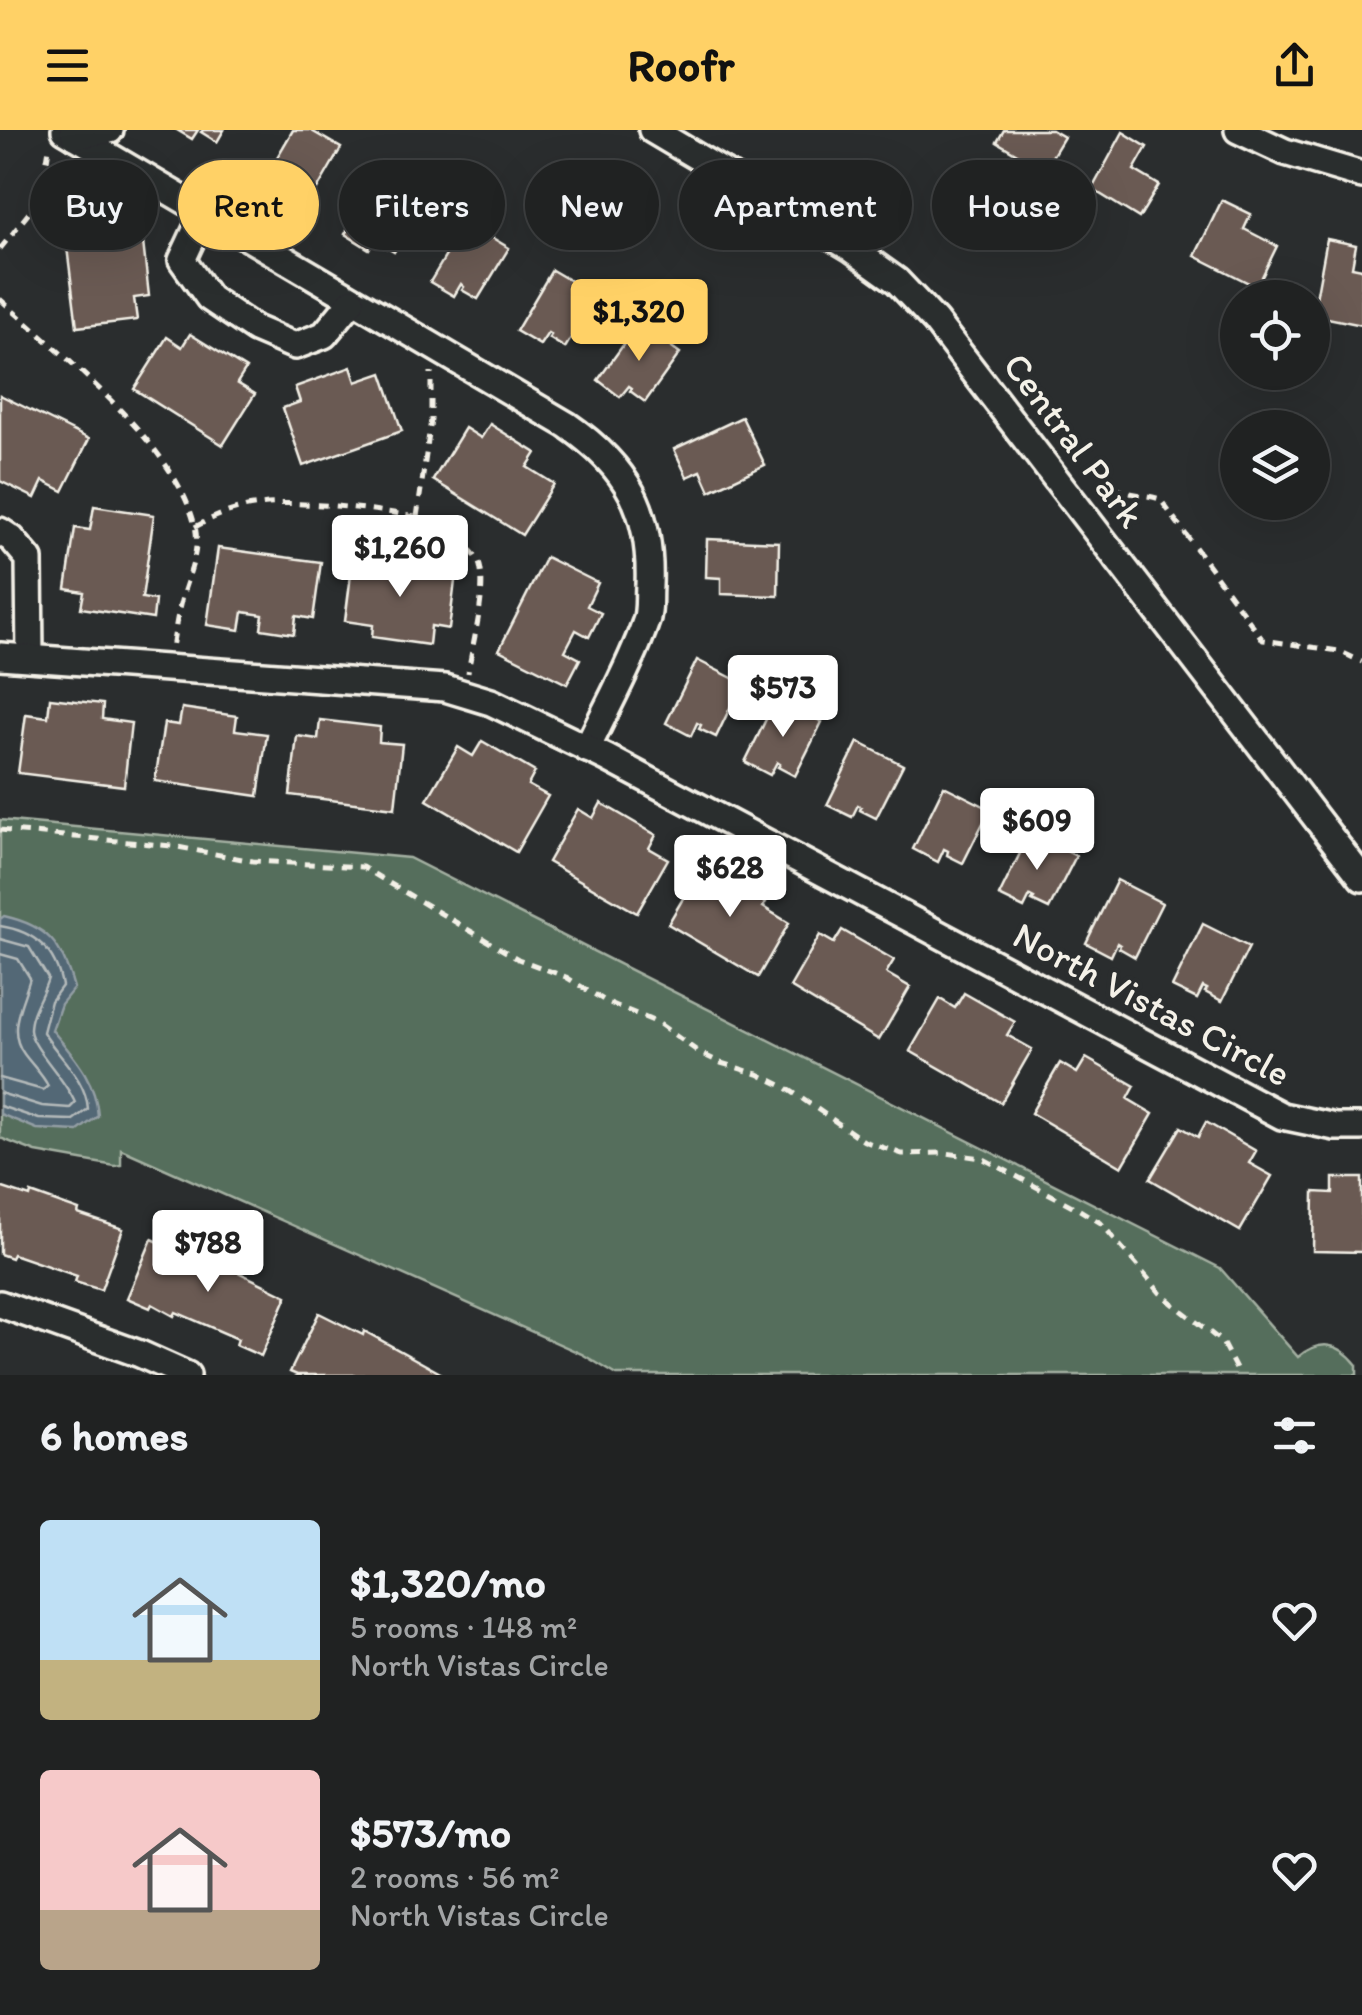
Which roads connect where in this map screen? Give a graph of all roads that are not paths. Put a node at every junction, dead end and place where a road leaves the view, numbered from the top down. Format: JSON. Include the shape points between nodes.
{"nodes":[{"id":1,"x":652,"y":130,"type":"edge"},
{"id":2,"x":1238,"y":130,"type":"edge"},
{"id":3,"x":78,"y":137,"type":"edge"},
{"id":4,"x":1362,"y":175,"type":"edge"},
{"id":5,"x":178,"y":197,"type":"edge"},
{"id":6,"x":187,"y":250,"type":"edge"},
{"id":7,"x":266,"y":250,"type":"edge"},
{"id":8,"x":352,"y":301,"type":"junction"},
{"id":9,"x":0,"y":531,"type":"edge"},
{"id":10,"x":0,"y":656,"type":"edge"},
{"id":11,"x":30,"y":658,"type":"junction"},
{"id":12,"x":587,"y":749,"type":"junction"},
{"id":13,"x":1362,"y":878,"type":"edge"},
{"id":14,"x":1362,"y":1128,"type":"edge"},
{"id":15,"x":0,"y":1304,"type":"edge"},
{"id":16,"x":187,"y":1375,"type":"edge"}],
"edges":[{"from":1,"to":13,"type":"street","name":"Central Park","via":[[897,281]]},
{"from":2,"to":4,"type":"street"},
{"from":3,"to":5,"type":"street"},
{"from":6,"to":8,"type":"street","via":[[182,260],[209,298],[254,329],[295,346],[324,335]]},
{"from":7,"to":8,"type":"street"},
{"from":8,"to":12,"type":"street","via":[[592,442],[628,483],[650,562],[647,620]]},
{"from":9,"to":11,"type":"street","via":[[29,558]]},
{"from":10,"to":11,"type":"street","name":"North Vistas Circle"},
{"from":11,"to":12,"type":"street","name":"North Vistas Circle","via":[[445,688],[491,702]]},
{"from":12,"to":14,"type":"street","name":"North Vistas Circle","via":[[1282,1116]]},
{"from":15,"to":16,"type":"street"}]}
